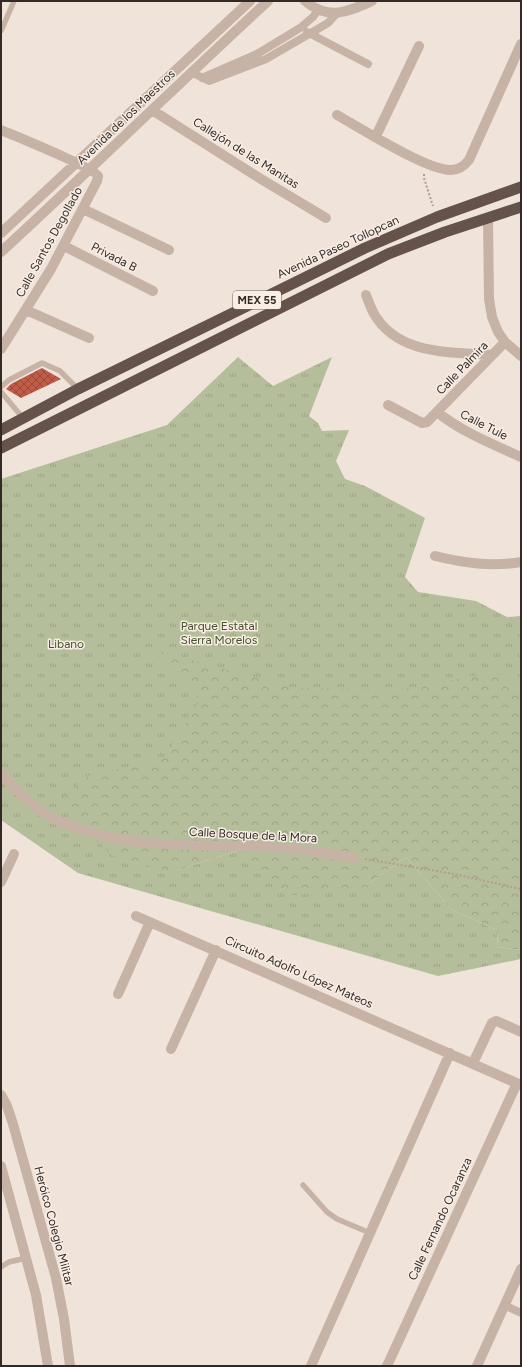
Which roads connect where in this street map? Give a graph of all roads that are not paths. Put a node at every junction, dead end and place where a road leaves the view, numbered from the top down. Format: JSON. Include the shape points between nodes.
{"nodes":[{"id":1,"x":14,"y":1,"type":"edge"},
{"id":2,"x":250,"y":1,"type":"edge"},
{"id":3,"x":268,"y":1,"type":"edge"},
{"id":4,"x":305,"y":1,"type":"edge"},
{"id":5,"x":372,"y":1,"type":"edge"},
{"id":6,"x":318,"y":10,"type":"junction"},
{"id":7,"x":337,"y":13,"type":"junction"},
{"id":8,"x":300,"y":28,"type":"junction"},
{"id":9,"x":1,"y":31,"type":"edge"},
{"id":10,"x":310,"y":34,"type":"junction"},
{"id":11,"x":521,"y":44,"type":"edge"},
{"id":12,"x":419,"y":46,"type":"dead end"},
{"id":13,"x":368,"y":64,"type":"dead end"},
{"id":14,"x":191,"y":72,"type":"junction"},
{"id":15,"x":202,"y":78,"type":"junction"},
{"id":16,"x":152,"y":110,"type":"junction"},
{"id":17,"x":337,"y":115,"type":"dead end"},
{"id":18,"x":1,"y":130,"type":"edge"},
{"id":19,"x":376,"y":136,"type":"junction"},
{"id":20,"x":77,"y":163,"type":"junction"},
{"id":21,"x":90,"y":170,"type":"junction"},
{"id":22,"x":521,"y":187,"type":"edge"},
{"id":23,"x":521,"y":207,"type":"edge"},
{"id":24,"x":83,"y":209,"type":"junction"},
{"id":25,"x":326,"y":218,"type":"dead end"},
{"id":26,"x":488,"y":218,"type":"junction"},
{"id":27,"x":1,"y":233,"type":"edge"},
{"id":28,"x":64,"y":246,"type":"junction"},
{"id":29,"x":169,"y":250,"type":"dead end"},
{"id":30,"x":1,"y":252,"type":"edge"},
{"id":31,"x":153,"y":291,"type":"dead end"},
{"id":32,"x":366,"y":294,"type":"dead end"},
{"id":33,"x":26,"y":310,"type":"junction"},
{"id":34,"x":89,"y":338,"type":"dead end"},
{"id":35,"x":505,"y":342,"type":"junction"},
{"id":36,"x":1,"y":349,"type":"edge"},
{"id":37,"x":492,"y":355,"type":"junction"},
{"id":38,"x":521,"y":356,"type":"edge"},
{"id":39,"x":1,"y":387,"type":"edge"},
{"id":40,"x":78,"y":389,"type":"junction"},
{"id":41,"x":1,"y":392,"type":"edge"},
{"id":42,"x":388,"y":405,"type":"dead end"},
{"id":43,"x":437,"y":412,"type":"junction"},
{"id":44,"x":23,"y":418,"type":"junction"},
{"id":45,"x":1,"y":430,"type":"edge"},
{"id":46,"x":1,"y":448,"type":"edge"},
{"id":47,"x":521,"y":457,"type":"edge"},
{"id":48,"x":435,"y":556,"type":"dead end"},
{"id":49,"x":521,"y":562,"type":"edge"},
{"id":50,"x":1,"y":774,"type":"edge"},
{"id":51,"x":14,"y":854,"type":"dead end"},
{"id":52,"x":356,"y":858,"type":"road end"},
{"id":53,"x":1,"y":882,"type":"edge"},
{"id":54,"x":136,"y":916,"type":"dead end"},
{"id":55,"x":150,"y":922,"type":"junction"},
{"id":56,"x":216,"y":950,"type":"junction"},
{"id":57,"x":118,"y":994,"type":"dead end"},
{"id":58,"x":521,"y":1032,"type":"edge"},
{"id":59,"x":171,"y":1049,"type":"dead end"},
{"id":60,"x":450,"y":1053,"type":"junction"},
{"id":61,"x":473,"y":1063,"type":"junction"},
{"id":62,"x":519,"y":1084,"type":"edge"},
{"id":63,"x":1,"y":1095,"type":"edge"},
{"id":64,"x":1,"y":1166,"type":"edge"},
{"id":65,"x":303,"y":1185,"type":"dead end"},
{"id":66,"x":370,"y":1234,"type":"junction"},
{"id":67,"x":26,"y":1258,"type":"junction"},
{"id":68,"x":1,"y":1267,"type":"edge"},
{"id":69,"x":521,"y":1269,"type":"edge"},
{"id":70,"x":504,"y":1305,"type":"junction"},
{"id":71,"x":521,"y":1313,"type":"edge"},
{"id":72,"x":70,"y":1365,"type":"edge"},
{"id":73,"x":48,"y":1366,"type":"edge"},
{"id":74,"x":311,"y":1366,"type":"edge"},
{"id":75,"x":387,"y":1366,"type":"edge"},
{"id":76,"x":477,"y":1366,"type":"edge"}],
"edges":[{"from":1,"to":9,"type":"lane"},
{"from":2,"to":20,"type":"street","name":"Avenida de los Maestros"},
{"from":3,"to":14,"type":"street","name":"Avenida de los Maestros"},
{"from":4,"to":6,"type":"street"},
{"from":5,"to":7,"type":"street"},
{"from":6,"to":7,"type":"street"},
{"from":6,"to":8,"type":"street","via":[[314,17]]},
{"from":7,"to":10,"type":"street","via":[[328,23]]},
{"from":8,"to":10,"type":"street"},
{"from":8,"to":15,"type":"street","via":[[257,54]]},
{"from":10,"to":13,"type":"street"},
{"from":10,"to":15,"type":"street","via":[[266,59],[209,81]]},
{"from":11,"to":19,"type":"street","via":[[465,165],[451,170],[425,163]]},
{"from":12,"to":19,"type":"street"},
{"from":14,"to":15,"type":"street"},
{"from":14,"to":16,"type":"street","name":"Avenida de los Maestros"},
{"from":16,"to":21,"type":"street","name":"Avenida de los Maestros"},
{"from":16,"to":25,"type":"street","name":"Callejón de las Manitas"},
{"from":17,"to":19,"type":"street"},
{"from":18,"to":20,"type":"street"},
{"from":20,"to":21,"type":"street"},
{"from":20,"to":27,"type":"street","name":"Avenida de los Maestros"},
{"from":21,"to":24,"type":"street","name":"Calle Santos Degollado","via":[[97,174],[98,179]]},
{"from":21,"to":30,"type":"street","name":"Avenida de los Maestros"},
{"from":22,"to":40,"type":"highway","name":"Avenida Paseo Tollopcan","number":"MEX 55","via":[[437,217],[350,254]]},
{"from":23,"to":26,"type":"highway","number":"MEX 55"},
{"from":24,"to":28,"type":"street","name":"Calle Santos Degollado"},
{"from":24,"to":29,"type":"street"},
{"from":26,"to":35,"type":"street","via":[[489,299],[492,317]]},
{"from":26,"to":46,"type":"highway","number":"MEX 55","via":[[388,254]]},
{"from":28,"to":31,"type":"street","name":"Privada B"},
{"from":28,"to":33,"type":"street","name":"Calle Santos Degollado"},
{"from":32,"to":37,"type":"street","via":[[373,312],[381,323],[404,342],[436,351]]},
{"from":33,"to":34,"type":"street"},
{"from":33,"to":36,"type":"street","name":"Calle Santos Degollado"},
{"from":35,"to":37,"type":"street","name":"Calle Palmira"},
{"from":35,"to":38,"type":"street"},
{"from":37,"to":43,"type":"street","name":"Calle Palmira"},
{"from":39,"to":40,"type":"lane","via":[[9,380],[42,364],[60,371]]},
{"from":40,"to":44,"type":"highway","name":"Avenida Paseo Tollopcan","number":"MEX 55"},
{"from":41,"to":44,"type":"lane"},
{"from":42,"to":43,"type":"street","name":"Calle Palmira","via":[[422,423],[427,422]]},
{"from":43,"to":47,"type":"street","name":"Calle Tule","via":[[469,434]]},
{"from":44,"to":45,"type":"highway","name":"Avenida Paseo Tollopcan","number":"MEX 55"},
{"from":48,"to":49,"type":"street","via":[[483,565]]},
{"from":50,"to":52,"type":"street","name":"Calle Bosque de la Mora","via":[[24,797],[50,817],[102,836],[156,843],[311,850]]},
{"from":51,"to":53,"type":"street"},
{"from":54,"to":55,"type":"street","name":"Circuito Adolfo López Mateos"},
{"from":55,"to":56,"type":"street","name":"Circuito Adolfo López Mateos"},
{"from":55,"to":57,"type":"street"},
{"from":56,"to":59,"type":"street"},
{"from":56,"to":60,"type":"street","name":"Circuito Adolfo López Mateos"},
{"from":58,"to":61,"type":"street","via":[[496,1021],[492,1023]]},
{"from":60,"to":61,"type":"street","name":"Circuito Adolfo López Mateos"},
{"from":60,"to":66,"type":"street"},
{"from":61,"to":62,"type":"street","name":"Circuito Adolfo López Mateos"},
{"from":62,"to":75,"type":"street","name":"Calle Fernando Ocaranza"},
{"from":63,"to":72,"type":"street","name":"Heróico Colegio Militar","via":[[13,1124],[56,1278]]},
{"from":64,"to":67,"type":"street"},
{"from":65,"to":66,"type":"lane","via":[[327,1212]]},
{"from":66,"to":74,"type":"street"},
{"from":67,"to":68,"type":"lane"},
{"from":67,"to":73,"type":"street","via":[[40,1315]]},
{"from":69,"to":70,"type":"street"},
{"from":70,"to":71,"type":"street"},
{"from":70,"to":76,"type":"street"}]}
